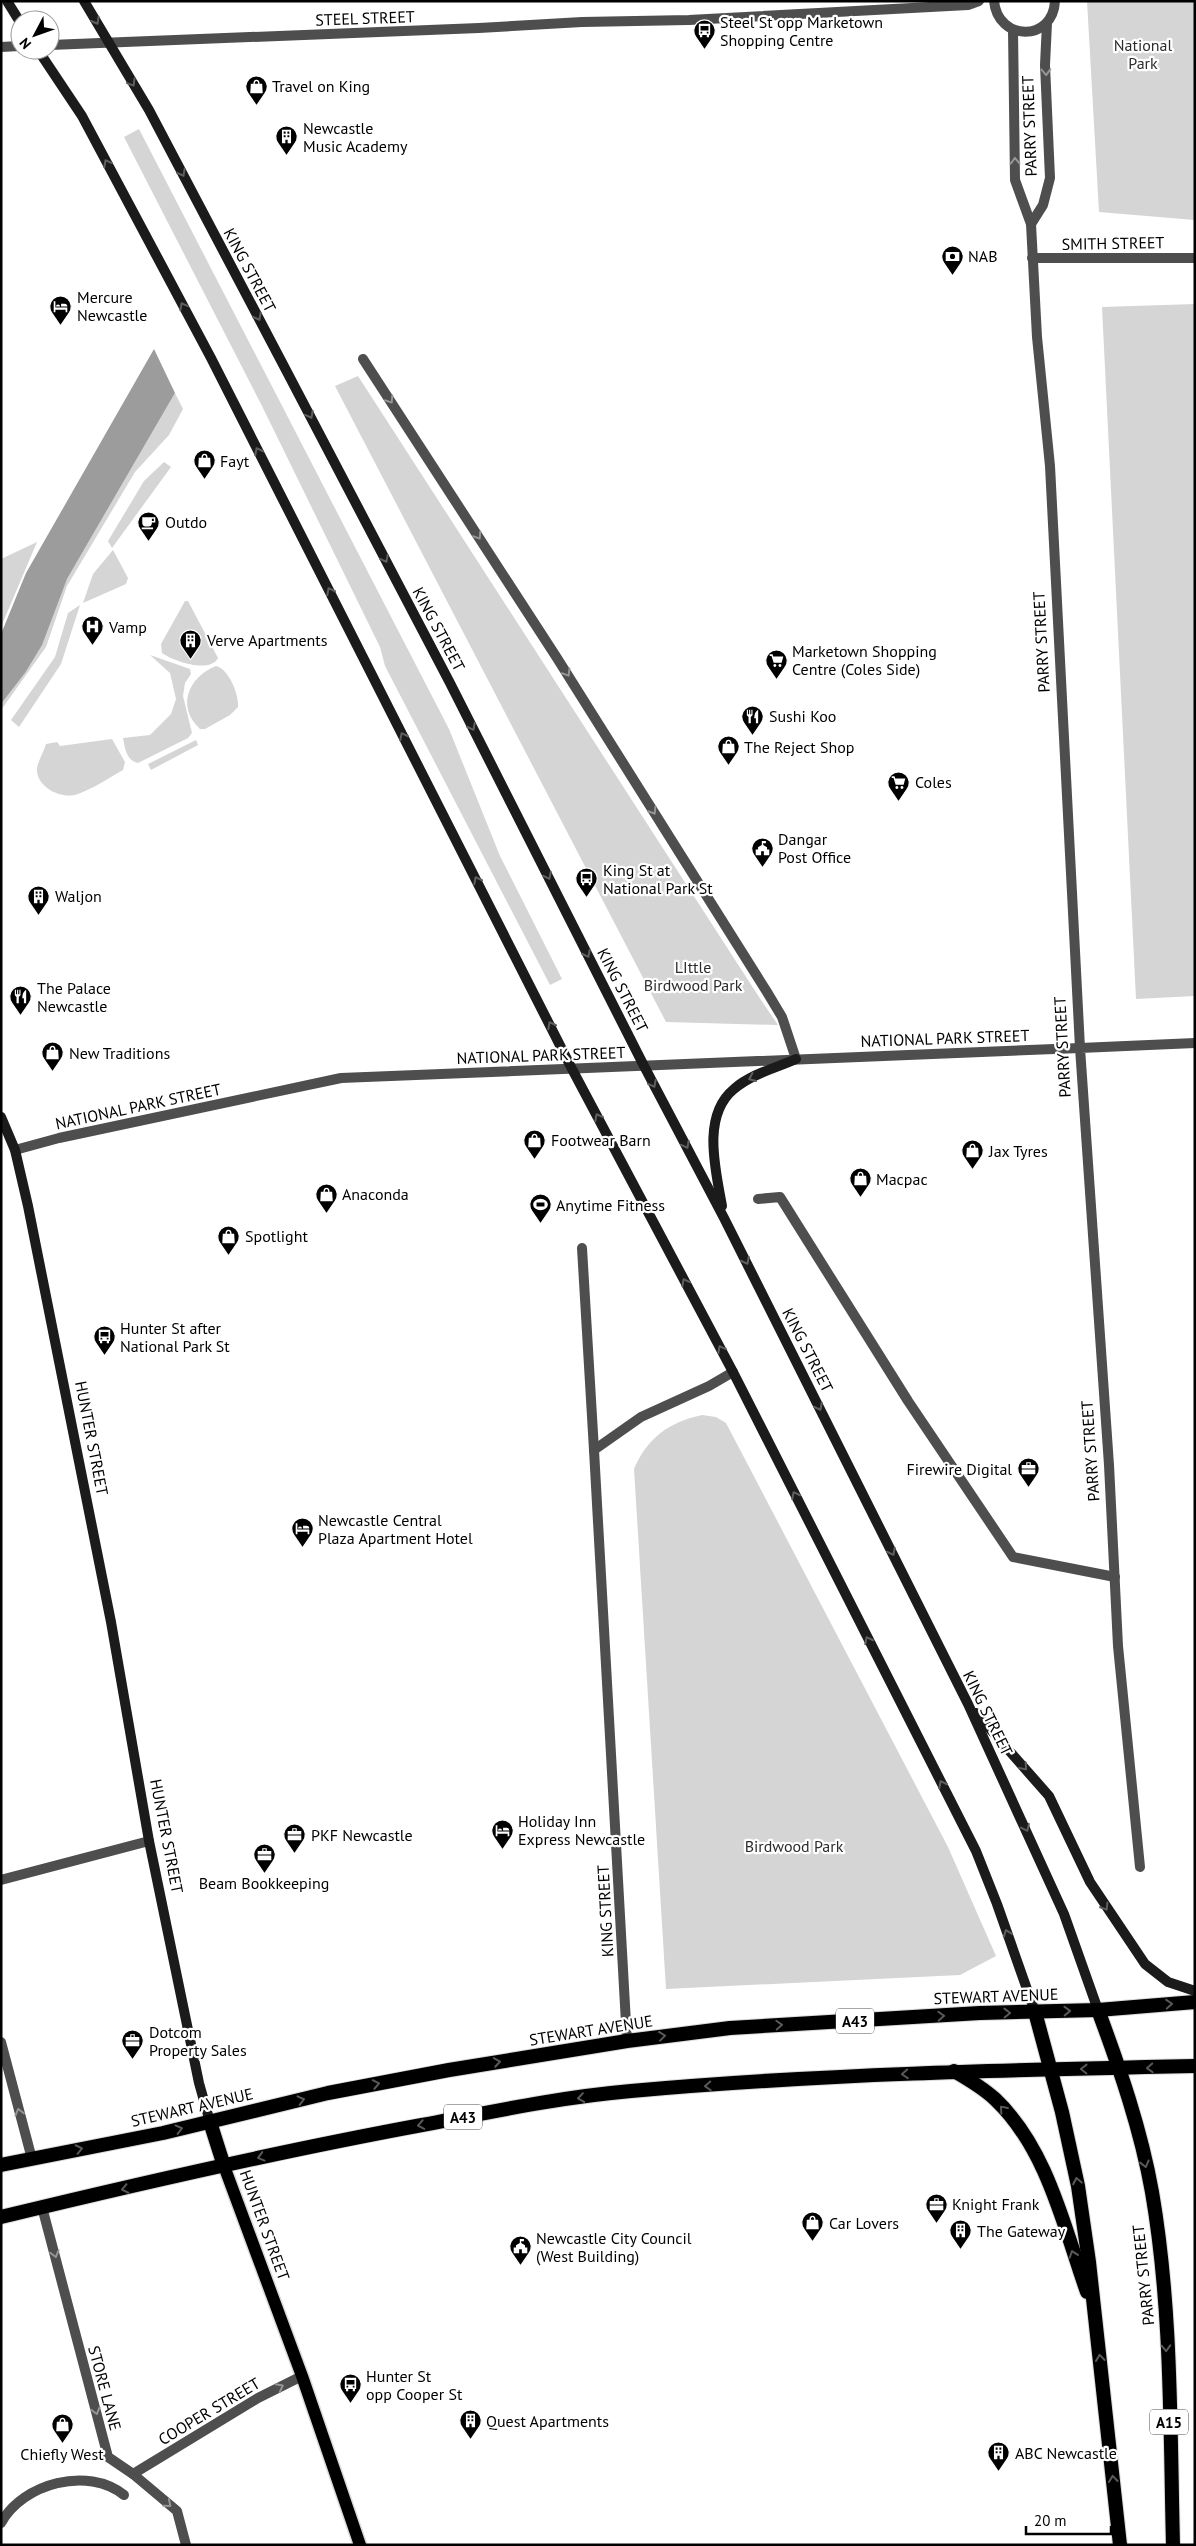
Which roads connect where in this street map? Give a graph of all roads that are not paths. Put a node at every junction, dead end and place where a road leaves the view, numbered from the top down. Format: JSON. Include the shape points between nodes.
{"nodes":[{"id":1,"x":84,"y":1,"type":"edge"},
{"id":2,"x":979,"y":1,"type":"edge"},
{"id":3,"x":994,"y":1,"type":"edge"},
{"id":4,"x":1055,"y":1,"type":"edge"},
{"id":5,"x":1047,"y":23,"type":"junction"},
{"id":6,"x":1013,"y":30,"type":"junction"},
{"id":7,"x":107,"y":41,"type":"junction"},
{"id":8,"x":60,"y":43,"type":"edge"},
{"id":9,"x":45,"y":60,"type":"edge"},
{"id":10,"x":1031,"y":224,"type":"junction"},
{"id":11,"x":1032,"y":258,"type":"junction"},
{"id":12,"x":1195,"y":258,"type":"edge"},
{"id":13,"x":363,"y":359,"type":"dead end"},
{"id":14,"x":1195,"y":1044,"type":"edge"},
{"id":15,"x":1080,"y":1048,"type":"junction"},
{"id":16,"x":796,"y":1059,"type":"junction"},
{"id":17,"x":644,"y":1066,"type":"junction"},
{"id":18,"x":572,"y":1069,"type":"junction"},
{"id":19,"x":1,"y":1117,"type":"edge"},
{"id":20,"x":15,"y":1150,"type":"junction"},
{"id":21,"x":758,"y":1199,"type":"dead end"},
{"id":22,"x":724,"y":1218,"type":"junction"},
{"id":23,"x":582,"y":1248,"type":"dead end"},
{"id":24,"x":733,"y":1372,"type":"junction"},
{"id":25,"x":594,"y":1450,"type":"junction"},
{"id":26,"x":1115,"y":1577,"type":"junction"},
{"id":27,"x":968,"y":1704,"type":"junction"},
{"id":28,"x":149,"y":1841,"type":"junction"},
{"id":29,"x":1140,"y":1867,"type":"dead end"},
{"id":30,"x":1,"y":1880,"type":"edge"},
{"id":31,"x":1195,"y":1991,"type":"edge"},
{"id":32,"x":1195,"y":2002,"type":"edge"},
{"id":33,"x":1098,"y":2010,"type":"junction"},
{"id":34,"x":1035,"y":2012,"type":"junction"},
{"id":35,"x":627,"y":2041,"type":"junction"},
{"id":36,"x":1,"y":2042,"type":"edge"},
{"id":37,"x":1195,"y":2066,"type":"edge"},
{"id":38,"x":1049,"y":2068,"type":"junction"},
{"id":39,"x":1120,"y":2069,"type":"junction"},
{"id":40,"x":954,"y":2071,"type":"junction"},
{"id":41,"x":210,"y":2122,"type":"junction"},
{"id":42,"x":32,"y":2159,"type":"junction"},
{"id":43,"x":1,"y":2164,"type":"edge"},
{"id":44,"x":224,"y":2166,"type":"junction"},
{"id":45,"x":42,"y":2207,"type":"junction"},
{"id":46,"x":1,"y":2217,"type":"edge"},
{"id":47,"x":1095,"y":2316,"type":"junction"},
{"id":48,"x":302,"y":2376,"type":"junction"},
{"id":49,"x":133,"y":2474,"type":"junction"},
{"id":50,"x":124,"y":2495,"type":"dead end"},
{"id":51,"x":1,"y":2523,"type":"edge"},
{"id":52,"x":186,"y":2545,"type":"edge"},
{"id":53,"x":360,"y":2545,"type":"edge"},
{"id":54,"x":1120,"y":2545,"type":"edge"},
{"id":55,"x":1173,"y":2545,"type":"edge"}],
"edges":[{"from":1,"to":7,"type":"main road","name":"KING STREET","one_way":true},
{"from":2,"to":7,"type":"street","name":"STEEL STREET","via":[[968,5],[689,20]]},
{"from":3,"to":6,"type":"street","via":[[997,16]]},
{"from":4,"to":5,"type":"street","name":"PARRY STREET"},
{"from":5,"to":6,"type":"street","via":[[1028,32]]},
{"from":5,"to":10,"type":"street","name":"PARRY STREET","one_way":true,"via":[[1045,65],[1050,178],[1043,206]]},
{"from":10,"to":6,"type":"street","name":"PARRY STREET","one_way":true,"via":[[1015,180]]},
{"from":7,"to":8,"type":"street","name":"STEEL STREET"},
{"from":7,"to":17,"type":"main road","name":"KING STREET","one_way":true,"via":[[149,110],[441,666]]},
{"from":18,"to":9,"type":"main road","one_way":true,"via":[[211,358],[82,116]]},
{"from":10,"to":11,"type":"street","name":"PARRY STREET"},
{"from":11,"to":12,"type":"street","name":"SMITH STREET"},
{"from":11,"to":15,"type":"street","name":"PARRY STREET","via":[[1050,466]]},
{"from":13,"to":16,"type":"street","one_way":true,"via":[[557,658],[782,1017]]},
{"from":14,"to":15,"type":"street","name":"NATIONAL PARK STREET"},
{"from":15,"to":16,"type":"street","name":"NATIONAL PARK STREET"},
{"from":15,"to":26,"type":"street","name":"PARRY STREET"},
{"from":16,"to":17,"type":"street","name":"NATIONAL PARK STREET"},
{"from":16,"to":22,"type":"main road","one_way":true,"via":[[746,1081],[723,1099],[714,1135],[714,1163]]},
{"from":17,"to":18,"type":"street","name":"NATIONAL PARK STREET"},
{"from":17,"to":22,"type":"main road","name":"KING STREET","one_way":true},
{"from":18,"to":20,"type":"street","name":"NATIONAL PARK STREET","via":[[341,1078]]},
{"from":24,"to":18,"type":"main road","one_way":true},
{"from":19,"to":20,"type":"main road","name":"HUNTER STREET"},
{"from":20,"to":28,"type":"main road","name":"HUNTER STREET","via":[[109,1613]]},
{"from":21,"to":26,"type":"street","via":[[780,1197],[908,1401],[1013,1558]]},
{"from":22,"to":27,"type":"main road","name":"KING STREET","one_way":true},
{"from":23,"to":25,"type":"street","name":"KING STREET"},
{"from":24,"to":25,"type":"street","via":[[641,1417]]},
{"from":34,"to":24,"type":"main road","one_way":true,"via":[[976,1851]]},
{"from":25,"to":35,"type":"street","name":"KING STREET"},
{"from":26,"to":29,"type":"street","name":"PARRY STREET","via":[[1118,1646]]},
{"from":27,"to":31,"type":"main road","one_way":true,"via":[[1048,1796],[1090,1882],[1145,1964],[1168,1982]]},
{"from":27,"to":33,"type":"main road","name":"KING STREET","one_way":true,"via":[[1064,1914]]},
{"from":28,"to":30,"type":"street"},
{"from":28,"to":41,"type":"main road","name":"HUNTER STREET"},
{"from":33,"to":32,"type":"highway","name":"STEWART AVENUE","number":"A43","one_way":true},
{"from":34,"to":33,"type":"highway","name":"STEWART AVENUE","number":"A43","one_way":true},
{"from":33,"to":39,"type":"highway","name":"PARRY STREET","number":"A15"},
{"from":35,"to":34,"type":"highway","name":"STEWART AVENUE","number":"A43","one_way":true,"via":[[730,2028]]},
{"from":34,"to":38,"type":"highway"},
{"from":41,"to":35,"type":"highway","name":"STEWART AVENUE","number":"A43","one_way":true,"via":[[328,2093],[440,2071]]},
{"from":42,"to":36,"type":"street","one_way":true},
{"from":37,"to":39,"type":"highway","number":"A43","one_way":true},
{"from":39,"to":38,"type":"highway","number":"A43","one_way":true},
{"from":38,"to":40,"type":"highway","number":"A43"},
{"from":47,"to":38,"type":"highway","one_way":true,"via":[[1078,2186]]},
{"from":39,"to":55,"type":"highway","name":"PARRY STREET","number":"A15","one_way":true,"via":[[1152,2192],[1165,2299]]},
{"from":40,"to":44,"type":"highway","number":"A43","one_way":true,"via":[[630,2091],[520,2106],[291,2149]]},
{"from":47,"to":40,"type":"highway","one_way":true,"via":[[1046,2176],[1033,2150],[996,2100]]},
{"from":42,"to":41,"type":"highway","name":"STEWART AVENUE","number":"A43","one_way":true},
{"from":41,"to":44,"type":"highway","name":"HUNTER STREET"},
{"from":42,"to":43,"type":"highway","name":"STEWART AVENUE","number":"A43"},
{"from":44,"to":45,"type":"highway","number":"A43","one_way":true},
{"from":44,"to":48,"type":"main road","name":"HUNTER STREET"},
{"from":45,"to":46,"type":"highway","number":"A43"},
{"from":45,"to":49,"type":"street","name":"STORE LANE","one_way":true,"via":[[108,2456]]},
{"from":54,"to":47,"type":"highway","one_way":true},
{"from":49,"to":48,"type":"street","name":"COOPER STREET","one_way":true,"via":[[258,2398]]},
{"from":48,"to":53,"type":"main road","name":"HUNTER STREET"},
{"from":49,"to":52,"type":"street","name":"STORE LANE","one_way":true,"via":[[177,2511]]},
{"from":50,"to":51,"type":"street","via":[[113,2486],[98,2482],[48,2486],[18,2501]]}]}
